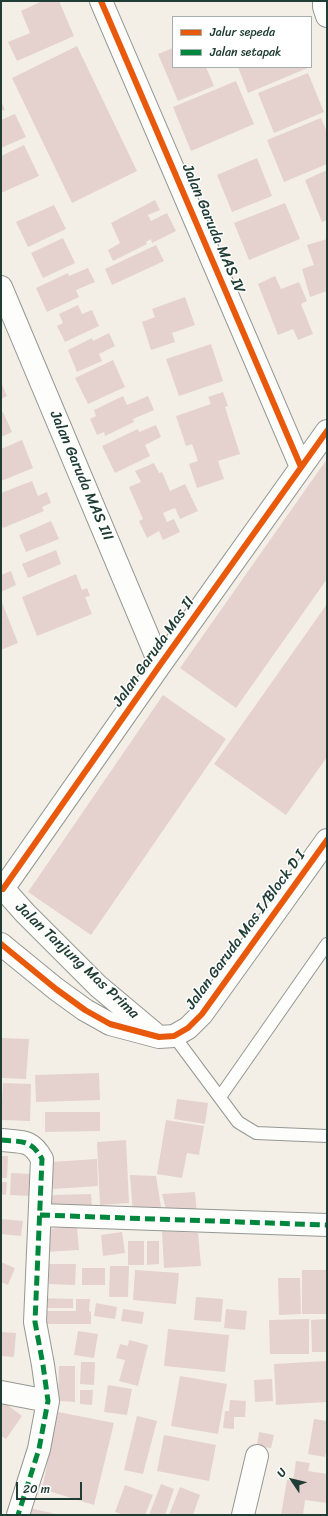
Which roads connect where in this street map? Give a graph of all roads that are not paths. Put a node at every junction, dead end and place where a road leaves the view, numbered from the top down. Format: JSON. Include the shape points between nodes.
{"nodes":[{"id":1,"x":101,"y":1,"type":"edge"},
{"id":2,"x":324,"y":1,"type":"edge"},
{"id":3,"x":327,"y":16,"type":"edge"},
{"id":4,"x":1,"y":287,"type":"edge"},
{"id":5,"x":327,"y":431,"type":"edge"},
{"id":6,"x":301,"y":467,"type":"junction"},
{"id":7,"x":160,"y":665,"type":"junction"},
{"id":8,"x":327,"y":840,"type":"edge"},
{"id":9,"x":2,"y":888,"type":"edge"},
{"id":10,"x":1,"y":944,"type":"edge"},
{"id":11,"x":327,"y":944,"type":"edge"},
{"id":12,"x":167,"y":1036,"type":"junction"},
{"id":13,"x":220,"y":1098,"type":"junction"},
{"id":14,"x":327,"y":1136,"type":"edge"},
{"id":15,"x":1,"y":1140,"type":"edge"},
{"id":16,"x":40,"y":1215,"type":"junction"},
{"id":17,"x":327,"y":1225,"type":"edge"},
{"id":18,"x":1,"y":1392,"type":"edge"},
{"id":19,"x":48,"y":1401,"type":"junction"},
{"id":20,"x":257,"y":1456,"type":"dead end"},
{"id":21,"x":18,"y":1515,"type":"edge"},
{"id":22,"x":243,"y":1515,"type":"edge"}],
"edges":[{"from":1,"to":6,"type":"street","name":"Jalan Garuda MAS IV"},
{"from":2,"to":3,"type":"street"},
{"from":4,"to":7,"type":"street","name":"Jalan Garuda MAS III"},
{"from":5,"to":6,"type":"street","name":"Jalan Garuda Mas II"},
{"from":6,"to":7,"type":"street","name":"Jalan Garuda Mas II"},
{"from":7,"to":9,"type":"street","name":"Jalan Garuda Mas II"},
{"from":8,"to":12,"type":"street","name":"Jalan Garuda Mas I/Block D I","via":[[202,1014],[188,1028]]},
{"from":9,"to":12,"type":"street","name":"Jalan Tanjung Mas Prima","via":[[98,986]]},
{"from":10,"to":12,"type":"street","name":"Jalan Tanjung Mas Prima","via":[[56,989],[110,1024]]},
{"from":11,"to":13,"type":"lane"},
{"from":12,"to":13,"type":"lane"},
{"from":13,"to":14,"type":"lane","via":[[238,1122],[256,1133]]},
{"from":15,"to":16,"type":"street","via":[[30,1144],[38,1151],[42,1159]]},
{"from":16,"to":17,"type":"street"},
{"from":16,"to":19,"type":"street","via":[[35,1322]]},
{"from":18,"to":19,"type":"street"},
{"from":19,"to":21,"type":"street","via":[[39,1449]]},
{"from":20,"to":22,"type":"street"}]}
